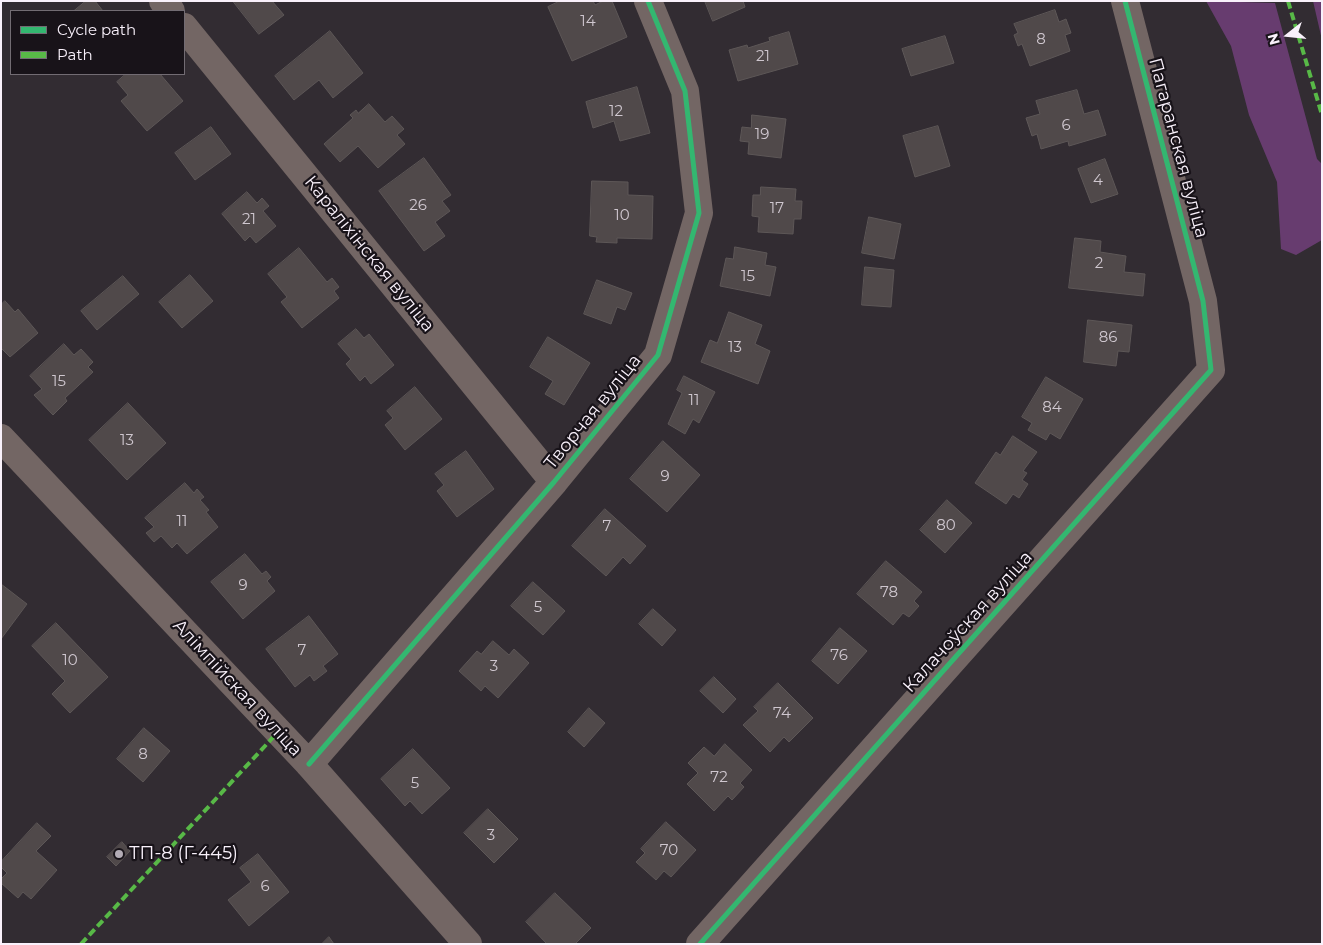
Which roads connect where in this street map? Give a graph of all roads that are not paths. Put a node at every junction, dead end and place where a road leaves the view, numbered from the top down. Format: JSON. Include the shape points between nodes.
{"nodes":[{"id":1,"x":648,"y":1,"type":"edge"},
{"id":2,"x":1125,"y":1,"type":"edge"},
{"id":3,"x":185,"y":28,"type":"edge"},
{"id":4,"x":1203,"y":301,"type":"joint"},
{"id":5,"x":1,"y":438,"type":"edge"},
{"id":6,"x":554,"y":482,"type":"junction"},
{"id":7,"x":309,"y":764,"type":"junction"},
{"id":8,"x":468,"y":944,"type":"edge"},
{"id":9,"x":700,"y":944,"type":"edge"}],
"edges":[{"from":1,"to":6,"type":"street","name":"Творчая вуліца","via":[[685,91],[698,213],[658,355]]},
{"from":2,"to":4,"type":"street","name":"Пагаранская вуліца"},
{"from":3,"to":6,"type":"street","name":"Караліхінская вуліца"},
{"from":4,"to":9,"type":"street","name":"Калачоўская вуліца","via":[[1211,370]]},
{"from":5,"to":7,"type":"street","name":"Алімпійская вуліца"},
{"from":6,"to":7,"type":"street","name":"Творчая вуліца"},
{"from":7,"to":8,"type":"street","name":"Алімпійская вуліца"}]}
